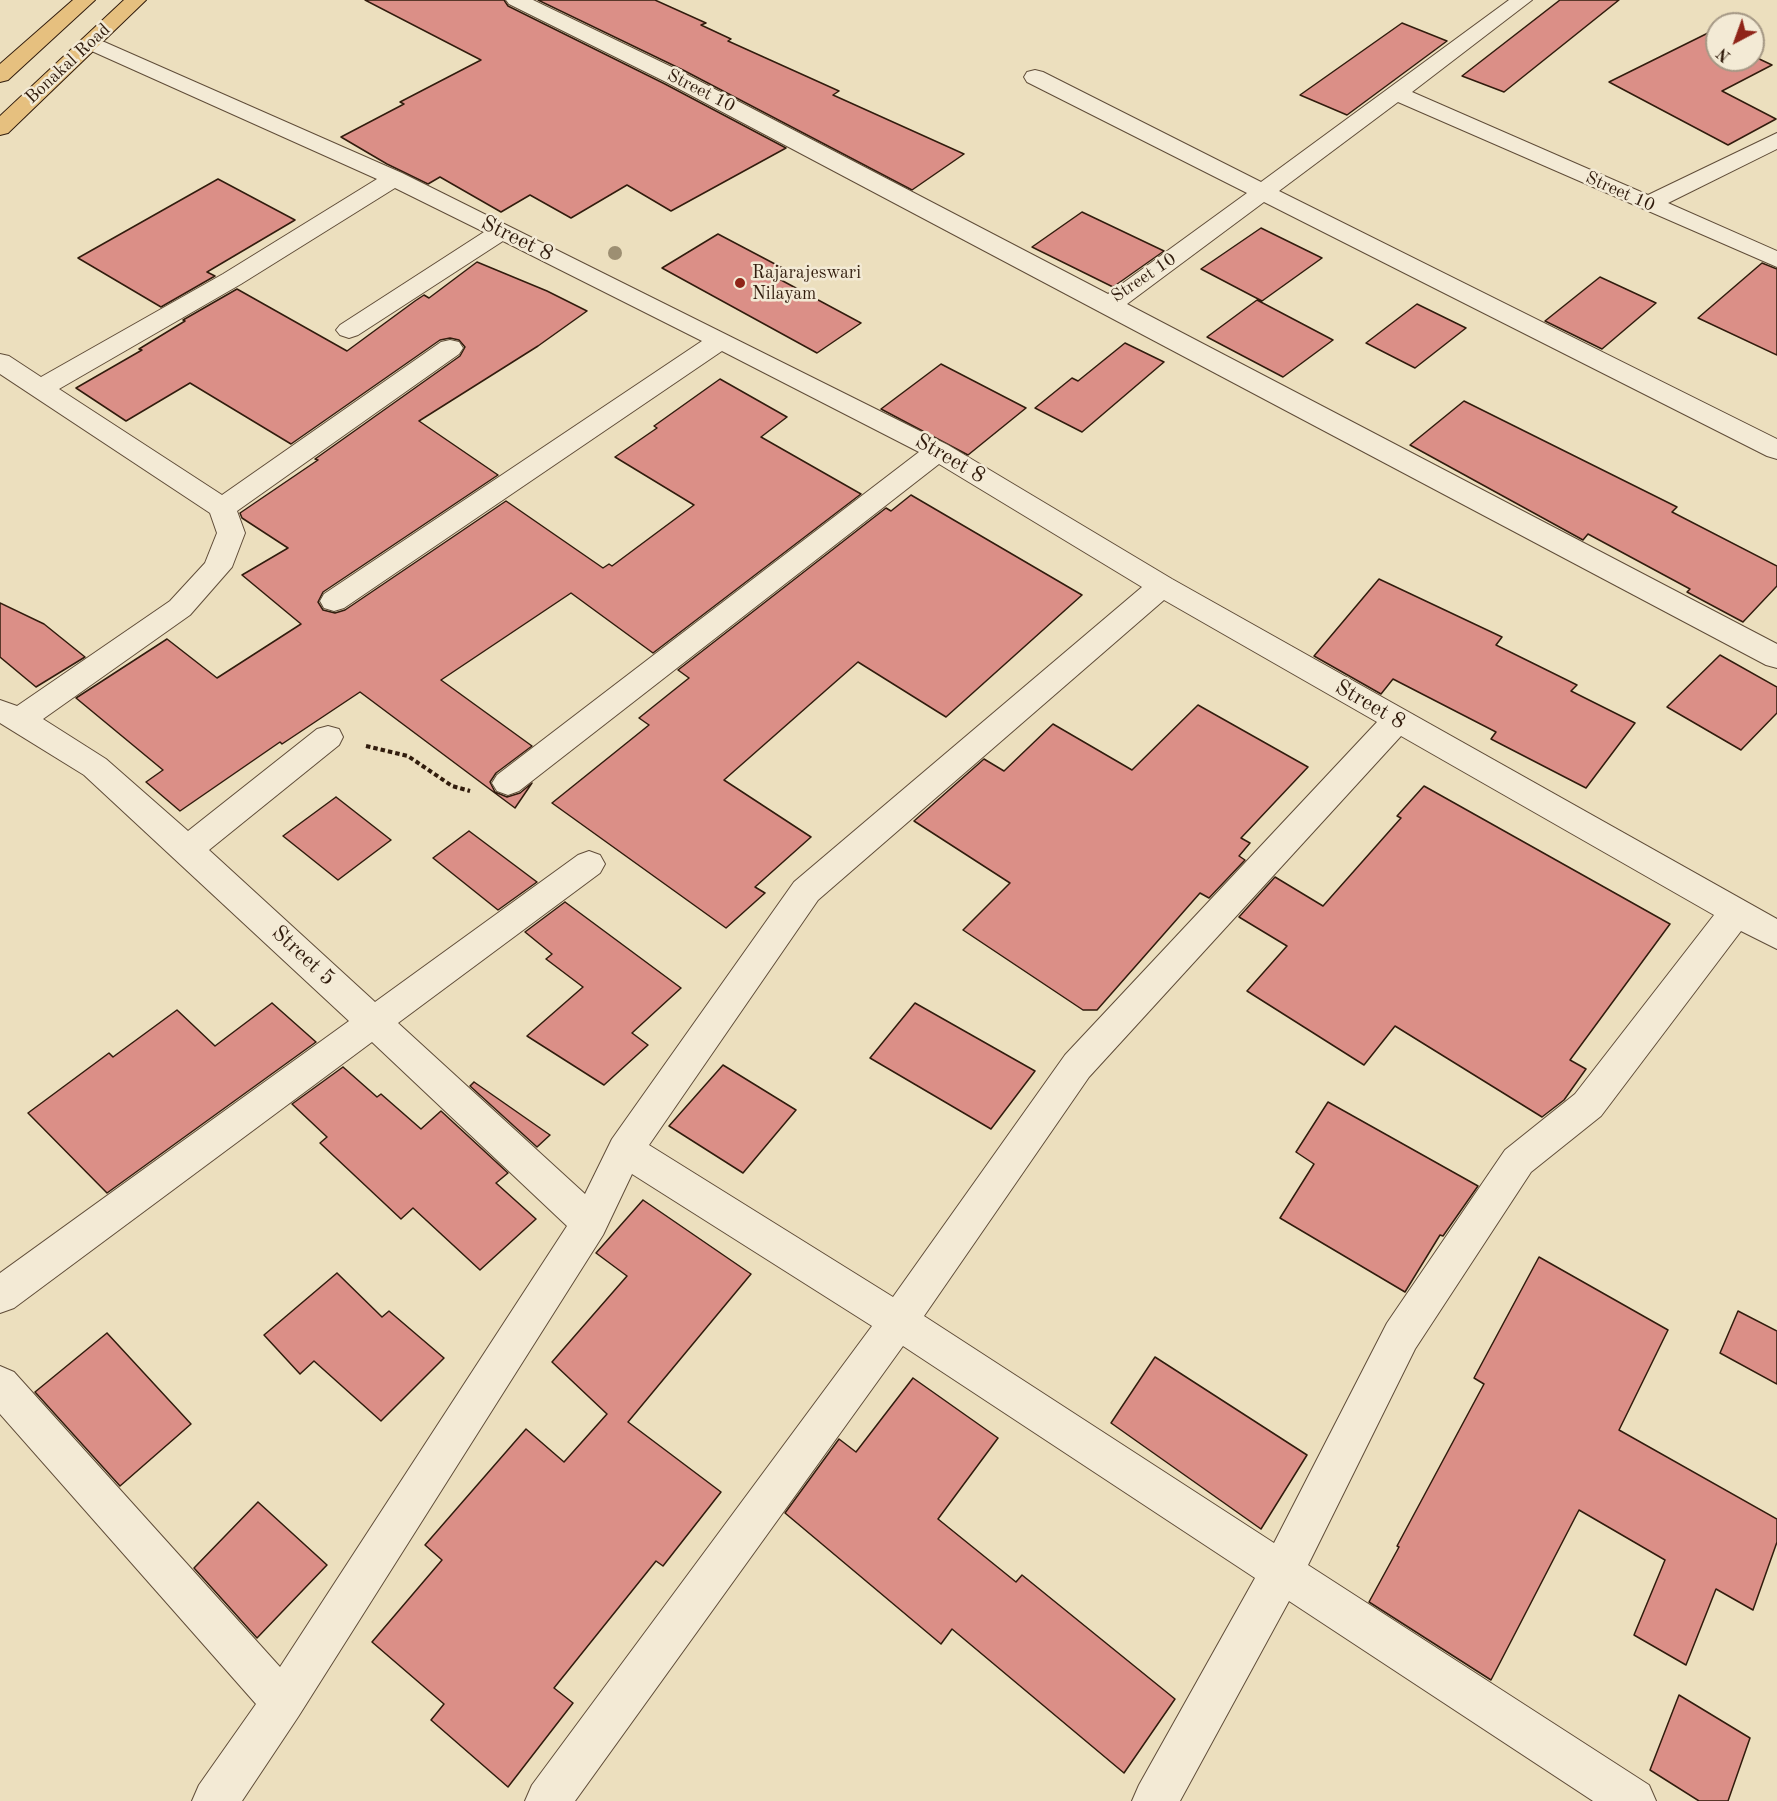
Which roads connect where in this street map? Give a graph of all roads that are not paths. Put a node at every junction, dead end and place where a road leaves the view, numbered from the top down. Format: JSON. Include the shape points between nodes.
{"nodes":[{"id":1,"x":85,"y":0,"type":"edge"},
{"id":2,"x":136,"y":0,"type":"edge"},
{"id":3,"x":516,"y":0,"type":"edge"},
{"id":4,"x":1522,"y":0,"type":"edge"},
{"id":5,"x":93,"y":43,"type":"junction"},
{"id":6,"x":0,"y":75,"type":"edge"},
{"id":7,"x":1035,"y":77,"type":"dead end"},
{"id":8,"x":1396,"y":93,"type":"junction"},
{"id":9,"x":0,"y":128,"type":"edge"},
{"id":10,"x":1777,"y":140,"type":"edge"},
{"id":11,"x":394,"y":178,"type":"junction"},
{"id":12,"x":1263,"y":191,"type":"junction"},
{"id":13,"x":1648,"y":204,"type":"junction"},
{"id":14,"x":501,"y":231,"type":"junction"},
{"id":15,"x":1777,"y":260,"type":"edge"},
{"id":16,"x":1110,"y":305,"type":"junction"},
{"id":17,"x":349,"y":330,"type":"dead end"},
{"id":18,"x":721,"y":339,"type":"junction"},
{"id":19,"x":450,"y":348,"type":"dead end"},
{"id":20,"x":0,"y":362,"type":"edge"},
{"id":21,"x":40,"y":388,"type":"junction"},
{"id":22,"x":1777,"y":450,"type":"edge"},
{"id":23,"x":938,"y":451,"type":"junction"},
{"id":24,"x":222,"y":508,"type":"junction"},
{"id":25,"x":1162,"y":586,"type":"junction"},
{"id":26,"x":334,"y":601,"type":"dead end"},
{"id":27,"x":1777,"y":657,"type":"edge"},
{"id":28,"x":10,"y":715,"type":"edge"},
{"id":29,"x":1397,"y":720,"type":"junction"},
{"id":30,"x":328,"y":737,"type":"road end"},
{"id":31,"x":508,"y":783,"type":"road end"},
{"id":32,"x":187,"y":849,"type":"junction"},
{"id":33,"x":589,"y":864,"type":"dead end"},
{"id":34,"x":1736,"y":912,"type":"junction"},
{"id":35,"x":1777,"y":935,"type":"edge"},
{"id":36,"x":374,"y":1022,"type":"junction"},
{"id":37,"x":625,"y":1150,"type":"junction"},
{"id":38,"x":590,"y":1223,"type":"junction"},
{"id":39,"x":0,"y":1294,"type":"edge"},
{"id":40,"x":898,"y":1321,"type":"junction"},
{"id":41,"x":0,"y":1385,"type":"edge"},
{"id":42,"x":1282,"y":1572,"type":"junction"},
{"id":43,"x":283,"y":1702,"type":"junction"},
{"id":44,"x":215,"y":1801,"type":"edge"},
{"id":45,"x":548,"y":1801,"type":"edge"},
{"id":46,"x":1155,"y":1801,"type":"edge"},
{"id":47,"x":1633,"y":1801,"type":"edge"}],
"edges":[{"from":1,"to":6,"type":"main road","name":"Bonakal Road"},
{"from":2,"to":5,"type":"main road","name":"Bonakal Road"},
{"from":3,"to":16,"type":"street","name":"Street 10","via":[[705,92]]},
{"from":4,"to":8,"type":"street"},
{"from":5,"to":9,"type":"main road","name":"Bonakal Road"},
{"from":5,"to":11,"type":"street","name":"Street 8"},
{"from":7,"to":12,"type":"street"},
{"from":8,"to":12,"type":"street","name":"Street 10"},
{"from":8,"to":13,"type":"street","name":"Street 10"},
{"from":10,"to":13,"type":"street"},
{"from":11,"to":14,"type":"street","name":"Street 8"},
{"from":11,"to":21,"type":"street","via":[[232,279]]},
{"from":12,"to":16,"type":"street","name":"Street 10"},
{"from":12,"to":22,"type":"street"},
{"from":13,"to":15,"type":"street","name":"Street 10"},
{"from":14,"to":17,"type":"street"},
{"from":14,"to":18,"type":"street","name":"Street 8"},
{"from":16,"to":27,"type":"street"},
{"from":18,"to":23,"type":"street","name":"Street 8"},
{"from":18,"to":26,"type":"street"},
{"from":19,"to":24,"type":"street"},
{"from":20,"to":21,"type":"street"},
{"from":21,"to":24,"type":"street"},
{"from":23,"to":25,"type":"street","name":"Street 8"},
{"from":23,"to":31,"type":"street"},
{"from":24,"to":28,"type":"street","via":[[231,533],[218,567],[180,608]]},
{"from":25,"to":29,"type":"street","name":"Street 8"},
{"from":25,"to":37,"type":"street","via":[[806,891]]},
{"from":28,"to":32,"type":"street","name":"Street 5","via":[[95,767]]},
{"from":29,"to":34,"type":"street","name":"Street 8"},
{"from":29,"to":40,"type":"street","via":[[1077,1066]]},
{"from":30,"to":32,"type":"street"},
{"from":32,"to":36,"type":"street","name":"Street 5"},
{"from":33,"to":36,"type":"street"},
{"from":34,"to":35,"type":"street","name":"Street 8"},
{"from":34,"to":42,"type":"street","via":[[1588,1105],[1518,1161],[1401,1336]]},
{"from":36,"to":38,"type":"street","name":"Street 5"},
{"from":36,"to":39,"type":"street"},
{"from":37,"to":38,"type":"street"},
{"from":37,"to":40,"type":"street"},
{"from":38,"to":43,"type":"street"},
{"from":40,"to":42,"type":"street"},
{"from":40,"to":45,"type":"street"},
{"from":41,"to":43,"type":"street"},
{"from":42,"to":46,"type":"street"},
{"from":42,"to":47,"type":"street"},
{"from":43,"to":44,"type":"street"}]}
